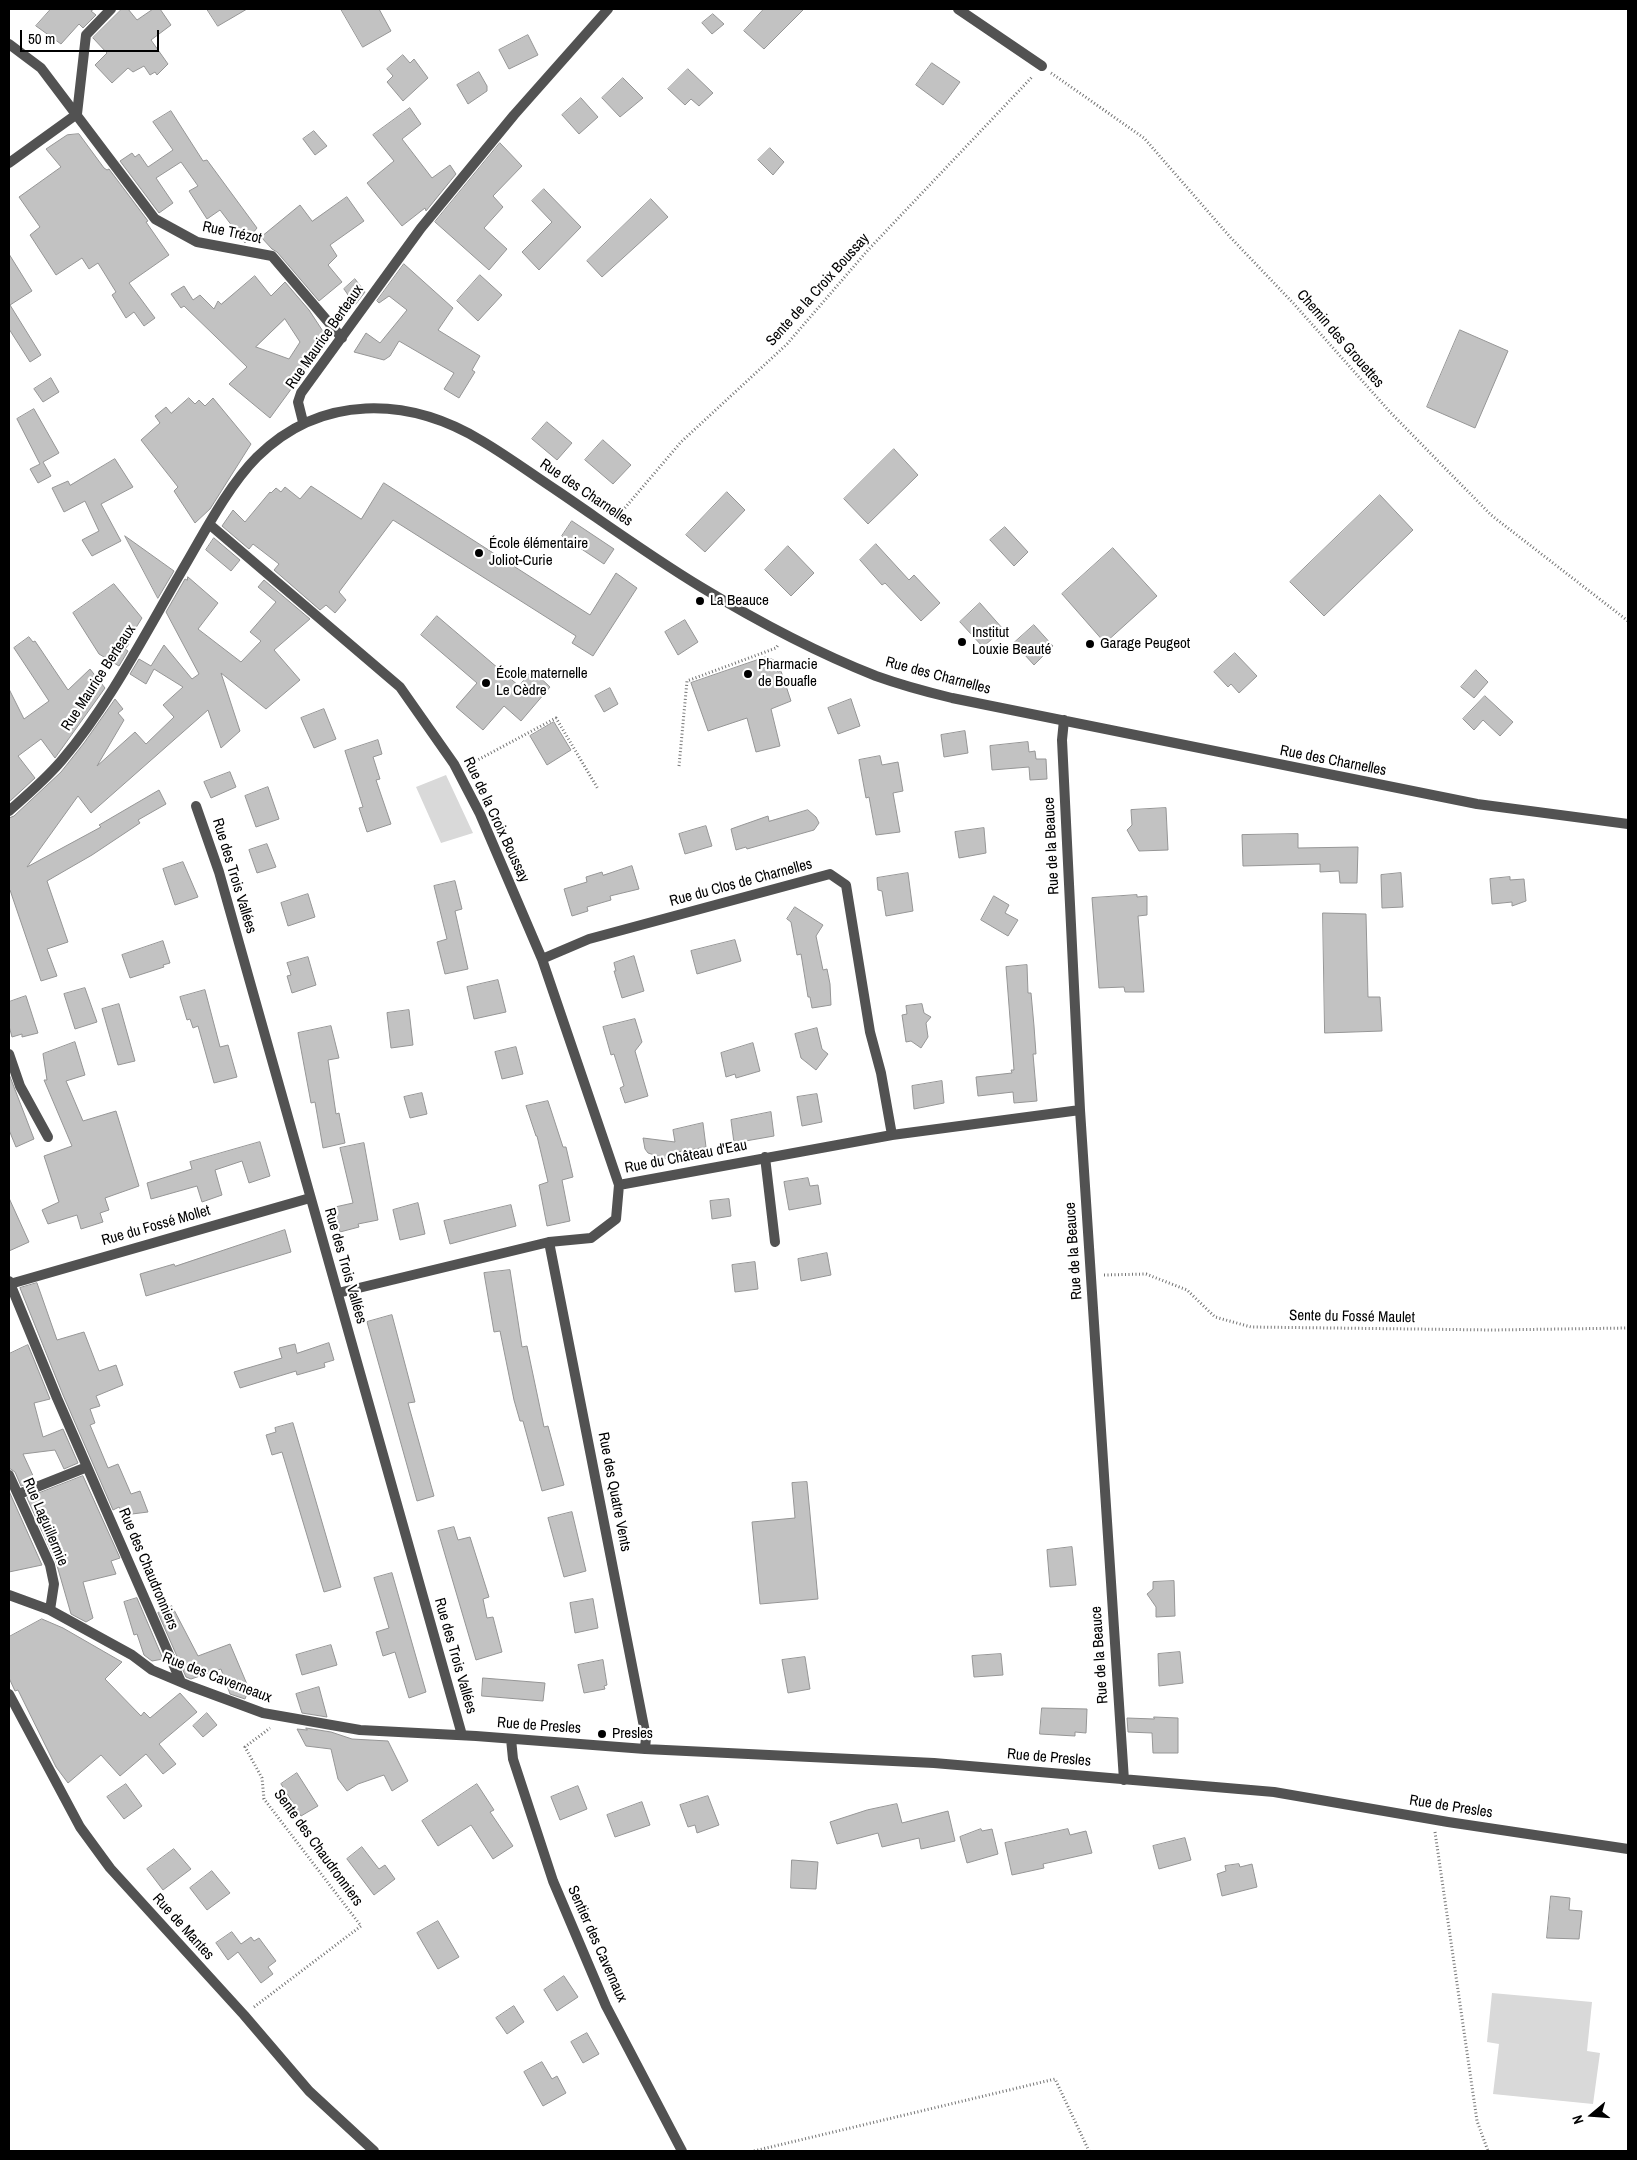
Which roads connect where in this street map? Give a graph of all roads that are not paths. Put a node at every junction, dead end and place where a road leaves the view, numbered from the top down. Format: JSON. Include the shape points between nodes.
{"nodes":[{"id":1,"x":111,"y":9,"type":"edge"},
{"id":2,"x":608,"y":9,"type":"edge"},
{"id":3,"x":958,"y":9,"type":"edge"},
{"id":4,"x":9,"y":44,"type":"edge"},
{"id":5,"x":1042,"y":66,"type":"road end"},
{"id":6,"x":77,"y":114,"type":"junction"},
{"id":7,"x":9,"y":163,"type":"edge"},
{"id":8,"x":342,"y":338,"type":"junction"},
{"id":9,"x":303,"y":422,"type":"junction"},
{"id":10,"x":209,"y":524,"type":"junction"},
{"id":11,"x":1064,"y":720,"type":"junction"},
{"id":12,"x":196,"y":806,"type":"dead end"},
{"id":13,"x":9,"y":811,"type":"edge"},
{"id":14,"x":1628,"y":824,"type":"edge"},
{"id":15,"x":542,"y":959,"type":"junction"},
{"id":16,"x":9,"y":1054,"type":"edge"},
{"id":17,"x":1080,"y":1110,"type":"junction"},
{"id":18,"x":892,"y":1136,"type":"junction"},
{"id":19,"x":48,"y":1137,"type":"dead end"},
{"id":20,"x":765,"y":1157,"type":"junction"},
{"id":21,"x":619,"y":1185,"type":"junction"},
{"id":22,"x":310,"y":1198,"type":"junction"},
{"id":23,"x":549,"y":1242,"type":"junction"},
{"id":24,"x":775,"y":1242,"type":"dead end"},
{"id":25,"x":9,"y":1282,"type":"edge"},
{"id":26,"x":338,"y":1293,"type":"junction"},
{"id":27,"x":87,"y":1467,"type":"junction"},
{"id":28,"x":9,"y":1474,"type":"edge"},
{"id":29,"x":19,"y":1494,"type":"junction"},
{"id":30,"x":9,"y":1595,"type":"edge"},
{"id":31,"x":50,"y":1610,"type":"junction"},
{"id":32,"x":181,"y":1682,"type":"junction"},
{"id":33,"x":9,"y":1694,"type":"edge"},
{"id":34,"x":462,"y":1735,"type":"junction"},
{"id":35,"x":511,"y":1738,"type":"junction"},
{"id":36,"x":645,"y":1748,"type":"junction"},
{"id":37,"x":1124,"y":1780,"type":"junction"},
{"id":38,"x":1628,"y":1849,"type":"edge"},
{"id":39,"x":374,"y":2151,"type":"edge"},
{"id":40,"x":682,"y":2151,"type":"edge"}],
"edges":[{"from":1,"to":6,"type":"street","via":[[86,35]]},
{"from":2,"to":8,"type":"street","name":"Rue Maurice Berteaux","via":[[514,115],[421,228]]},
{"from":3,"to":5,"type":"street"},
{"from":4,"to":6,"type":"street","name":"Rue Trézot","via":[[40,68]]},
{"from":6,"to":7,"type":"street"},
{"from":6,"to":8,"type":"street","name":"Rue Trézot","via":[[155,219],[197,242],[272,256]]},
{"from":8,"to":9,"type":"street","name":"Rue Maurice Berteaux","via":[[301,393],[298,402]]},
{"from":9,"to":10,"type":"street","name":"Rue Maurice Berteaux","via":[[256,458]]},
{"from":9,"to":11,"type":"street","name":"Rue des Charnelles","via":[[364,408],[389,408],[418,414],[480,439],[704,589],[812,649],[878,677],[952,698]]},
{"from":10,"to":13,"type":"street","name":"Rue Maurice Berteaux","via":[[88,726],[62,760]]},
{"from":10,"to":15,"type":"street","name":"Rue de la Croix Boussay","via":[[400,687],[464,783]]},
{"from":11,"to":14,"type":"street","name":"Rue des Charnelles","via":[[1476,804]]},
{"from":11,"to":17,"type":"street","name":"Rue de la Beauce","via":[[1062,740]]},
{"from":12,"to":22,"type":"street","name":"Rue des Trois Vallées","via":[[219,872]]},
{"from":15,"to":18,"type":"street","name":"Rue du Clos de Charnelles","via":[[589,939],[830,874],[846,885],[870,1032]]},
{"from":15,"to":21,"type":"street","name":"Rue de la Croix Boussay"},
{"from":16,"to":19,"type":"street","via":[[20,1086]]},
{"from":17,"to":18,"type":"street","name":"Rue du Château d'Eau"},
{"from":17,"to":37,"type":"street","name":"Rue de la Beauce"},
{"from":18,"to":20,"type":"street","name":"Rue du Château d'Eau"},
{"from":20,"to":21,"type":"street","name":"Rue du Château d'Eau"},
{"from":20,"to":24,"type":"street"},
{"from":21,"to":23,"type":"street","name":"Rue du Château d'Eau","via":[[616,1219],[591,1238]]},
{"from":22,"to":25,"type":"street","name":"Rue du Fossé Mollet"},
{"from":22,"to":26,"type":"street","name":"Rue des Trois Vallées"},
{"from":23,"to":26,"type":"street","name":"Rue du Château d'Eau"},
{"from":23,"to":36,"type":"street","name":"Rue des Quatre Vents","via":[[646,1737]]},
{"from":25,"to":27,"type":"street","name":"Rue des Chaudronniers"},
{"from":26,"to":34,"type":"street","name":"Rue des Trois Vallées"},
{"from":27,"to":29,"type":"street"},
{"from":27,"to":32,"type":"street","name":"Rue des Chaudronniers"},
{"from":28,"to":29,"type":"street","name":"Rue Laguillermie"},
{"from":29,"to":31,"type":"street","name":"Rue Laguillermie","via":[[50,1564],[54,1584]]},
{"from":30,"to":31,"type":"street","name":"Rue des Caverneaux"},
{"from":31,"to":32,"type":"street","name":"Rue des Caverneaux","via":[[132,1655],[152,1670]]},
{"from":32,"to":34,"type":"street","name":"Rue des Caverneaux","via":[[263,1713],[284,1717],[360,1730]]},
{"from":33,"to":39,"type":"street","name":"Rue de Mantes","via":[[80,1827],[110,1868],[309,2091]]},
{"from":34,"to":35,"type":"street","name":"Rue de Presles"},
{"from":35,"to":36,"type":"street","name":"Rue de Presles"},
{"from":35,"to":40,"type":"street","name":"Sentier des Cavernaux","via":[[513,1759],[553,1881],[606,2006]]},
{"from":36,"to":37,"type":"street","name":"Rue de Presles","via":[[934,1763]]},
{"from":37,"to":38,"type":"street","name":"Rue de Presles","via":[[1274,1792]]}]}
